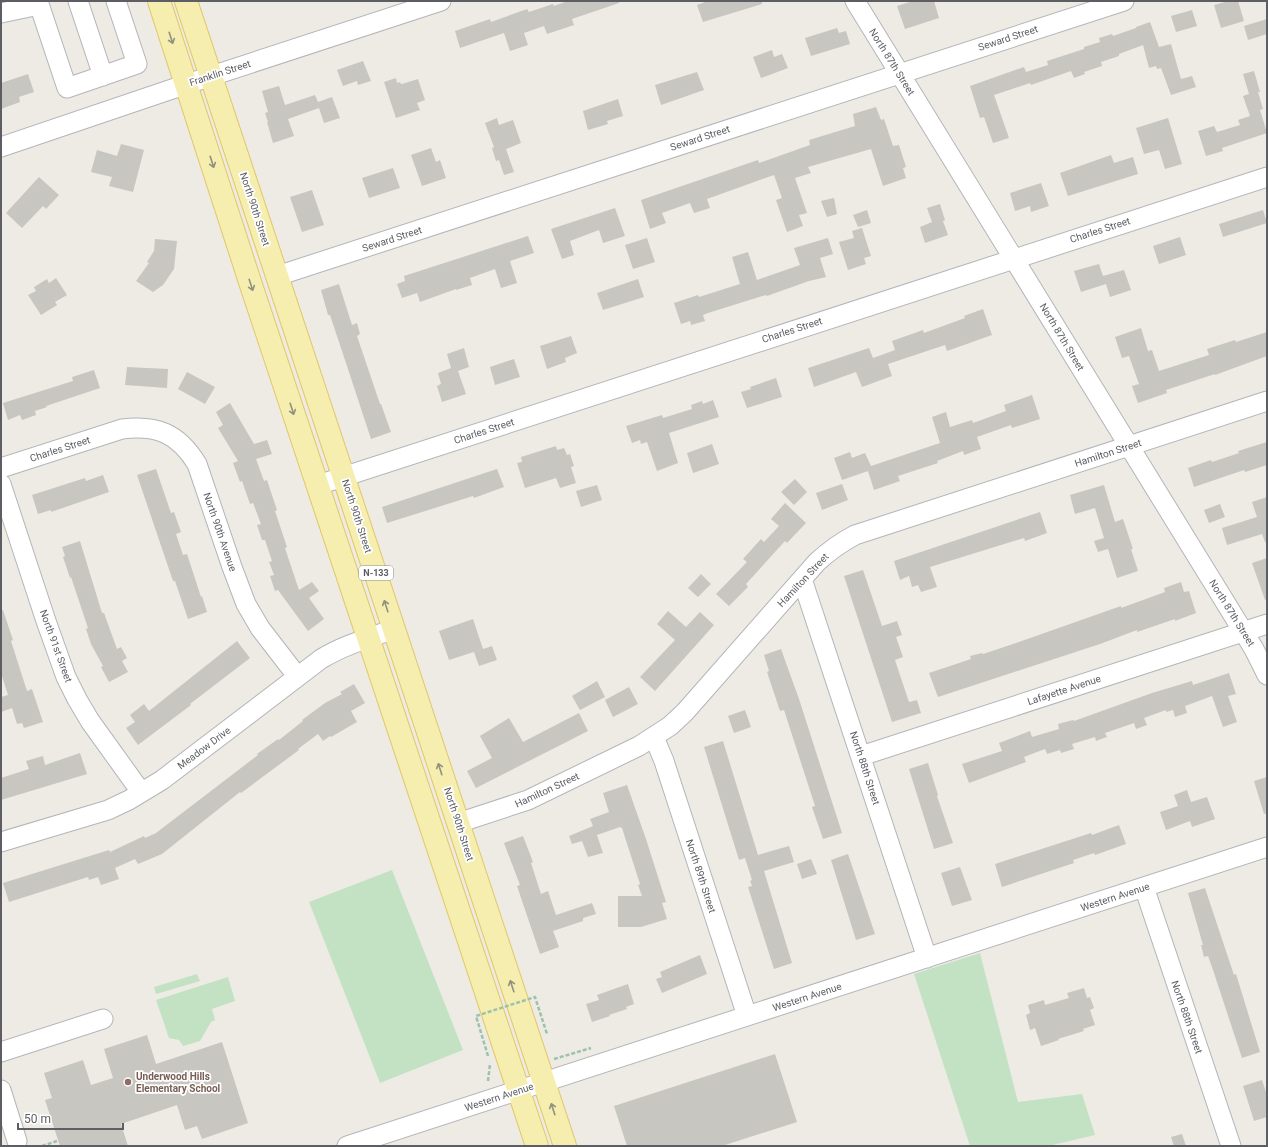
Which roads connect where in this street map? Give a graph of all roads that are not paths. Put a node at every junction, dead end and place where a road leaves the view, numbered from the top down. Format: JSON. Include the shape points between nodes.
{"nodes":[{"id":1,"x":78,"y":1,"type":"edge"},
{"id":2,"x":116,"y":1,"type":"edge"},
{"id":3,"x":159,"y":1,"type":"edge"},
{"id":4,"x":186,"y":1,"type":"edge"},
{"id":5,"x":441,"y":1,"type":"edge"},
{"id":6,"x":854,"y":1,"type":"edge"},
{"id":7,"x":1124,"y":1,"type":"edge"},
{"id":8,"x":38,"y":3,"type":"edge"},
{"id":9,"x":1,"y":12,"type":"edge"},
{"id":10,"x":899,"y":74,"type":"junction"},
{"id":11,"x":103,"y":76,"type":"junction"},
{"id":12,"x":210,"y":76,"type":"junction"},
{"id":13,"x":187,"y":84,"type":"junction"},
{"id":14,"x":1,"y":147,"type":"edge"},
{"id":15,"x":1267,"y":176,"type":"edge"},
{"id":16,"x":1013,"y":258,"type":"junction"},
{"id":17,"x":277,"y":276,"type":"junction"},
{"id":18,"x":1267,"y":401,"type":"edge"},
{"id":19,"x":118,"y":430,"type":"joint"},
{"id":20,"x":1129,"y":446,"type":"junction"},
{"id":21,"x":1,"y":468,"type":"edge"},
{"id":22,"x":344,"y":477,"type":"junction"},
{"id":23,"x":1,"y":484,"type":"edge"},
{"id":24,"x":318,"y":485,"type":"junction"},
{"id":25,"x":802,"y":579,"type":"junction"},
{"id":26,"x":1267,"y":624,"type":"edge"},
{"id":27,"x":394,"y":629,"type":"junction"},
{"id":28,"x":1243,"y":632,"type":"junction"},
{"id":29,"x":369,"y":638,"type":"junction"},
{"id":30,"x":1267,"y":675,"type":"edge"},
{"id":31,"x":297,"y":676,"type":"junction"},
{"id":32,"x":654,"y":737,"type":"junction"},
{"id":33,"x":861,"y":756,"type":"junction"},
{"id":34,"x":141,"y":792,"type":"junction"},
{"id":35,"x":458,"y":823,"type":"junction"},
{"id":36,"x":1,"y":842,"type":"edge"},
{"id":37,"x":1267,"y":847,"type":"edge"},
{"id":38,"x":1144,"y":887,"type":"junction"},
{"id":39,"x":927,"y":958,"type":"junction"},
{"id":40,"x":747,"y":1016,"type":"junction"},
{"id":41,"x":103,"y":1019,"type":"dead end"},
{"id":42,"x":1,"y":1052,"type":"edge"},
{"id":43,"x":544,"y":1082,"type":"junction"},
{"id":44,"x":1,"y":1090,"type":"edge"},
{"id":45,"x":519,"y":1090,"type":"junction"},
{"id":46,"x":17,"y":1141,"type":"dead end"},
{"id":47,"x":347,"y":1146,"type":"edge"},
{"id":48,"x":537,"y":1146,"type":"edge"},
{"id":49,"x":565,"y":1146,"type":"edge"},
{"id":50,"x":1231,"y":1146,"type":"edge"}],
"edges":[{"from":1,"to":11,"type":"street"},
{"from":2,"to":11,"type":"street","via":[[137,64]]},
{"from":3,"to":13,"type":"main road","number":"N-133","one_way":true},
{"from":4,"to":12,"type":"main road","name":"North 90th Street","number":"N-133"},
{"from":5,"to":12,"type":"street","name":"Franklin Street"},
{"from":6,"to":10,"type":"street","name":"North 87th Street"},
{"from":7,"to":10,"type":"street","name":"Seward Street"},
{"from":8,"to":9,"type":"street"},
{"from":8,"to":11,"type":"street","via":[[67,88]]},
{"from":10,"to":16,"type":"street","name":"North 87th Street"},
{"from":10,"to":17,"type":"street","name":"Seward Street"},
{"from":12,"to":13,"type":"street","name":"Franklin Street"},
{"from":12,"to":17,"type":"main road","name":"North 90th Street","number":"N-133"},
{"from":13,"to":14,"type":"street","name":"Franklin Street"},
{"from":13,"to":24,"type":"main road","number":"N-133","one_way":true},
{"from":15,"to":16,"type":"street","name":"Charles Street"},
{"from":16,"to":20,"type":"street","name":"North 87th Street"},
{"from":16,"to":22,"type":"street","name":"Charles Street"},
{"from":17,"to":22,"type":"main road","name":"North 90th Street","number":"N-133"},
{"from":18,"to":20,"type":"street","name":"Hamilton Street"},
{"from":19,"to":21,"type":"street","name":"Charles Street"},
{"from":19,"to":31,"type":"street","name":"North 90th Avenue","via":[[139,427],[152,429],[169,435],[190,453],[197,464],[246,604],[260,628]]},
{"from":20,"to":25,"type":"street","name":"Hamilton Street","via":[[855,535],[829,551]]},
{"from":20,"to":28,"type":"street","name":"North 87th Street"},
{"from":22,"to":24,"type":"street","name":"Charles Street"},
{"from":27,"to":22,"type":"main road","name":"North 90th Street","number":"N-133","one_way":true},
{"from":23,"to":34,"type":"street","name":"North 91st Street","via":[[66,677],[90,721]]},
{"from":24,"to":29,"type":"main road","number":"N-133"},
{"from":25,"to":32,"type":"street","name":"Hamilton Street","via":[[685,712]]},
{"from":25,"to":33,"type":"street","name":"North 88th Street"},
{"from":26,"to":28,"type":"street","name":"Lafayette Avenue"},
{"from":27,"to":29,"type":"street","name":"Meadow Drive"},
{"from":35,"to":27,"type":"main road","name":"North 90th Street","number":"N-133","one_way":true},
{"from":28,"to":30,"type":"street","name":"North 87th Street"},
{"from":28,"to":33,"type":"street","name":"Lafayette Avenue"},
{"from":29,"to":31,"type":"street","name":"Meadow Drive","via":[[336,650]]},
{"from":29,"to":45,"type":"main road","number":"N-133"},
{"from":31,"to":34,"type":"street","name":"Meadow Drive","via":[[162,780]]},
{"from":32,"to":35,"type":"street","name":"Hamilton Street","via":[[528,800]]},
{"from":32,"to":40,"type":"street","name":"North 89th Street"},
{"from":33,"to":39,"type":"street","name":"North 88th Street"},
{"from":34,"to":36,"type":"street","name":"Meadow Drive","via":[[108,810]]},
{"from":43,"to":35,"type":"main road","name":"North 90th Street","number":"N-133","one_way":true},
{"from":37,"to":38,"type":"street","name":"Western Avenue"},
{"from":38,"to":39,"type":"street","name":"Western Avenue"},
{"from":38,"to":50,"type":"street","name":"North 88th Street"},
{"from":39,"to":40,"type":"street","name":"Western Avenue"},
{"from":40,"to":43,"type":"street","name":"Western Avenue"},
{"from":41,"to":42,"type":"street"},
{"from":43,"to":45,"type":"street","name":"Western Avenue"},
{"from":49,"to":43,"type":"main road","name":"North 90th Street","number":"N-133","one_way":true},
{"from":44,"to":46,"type":"street"},
{"from":45,"to":47,"type":"street","name":"Western Avenue"},
{"from":45,"to":48,"type":"main road","number":"N-133"}]}
